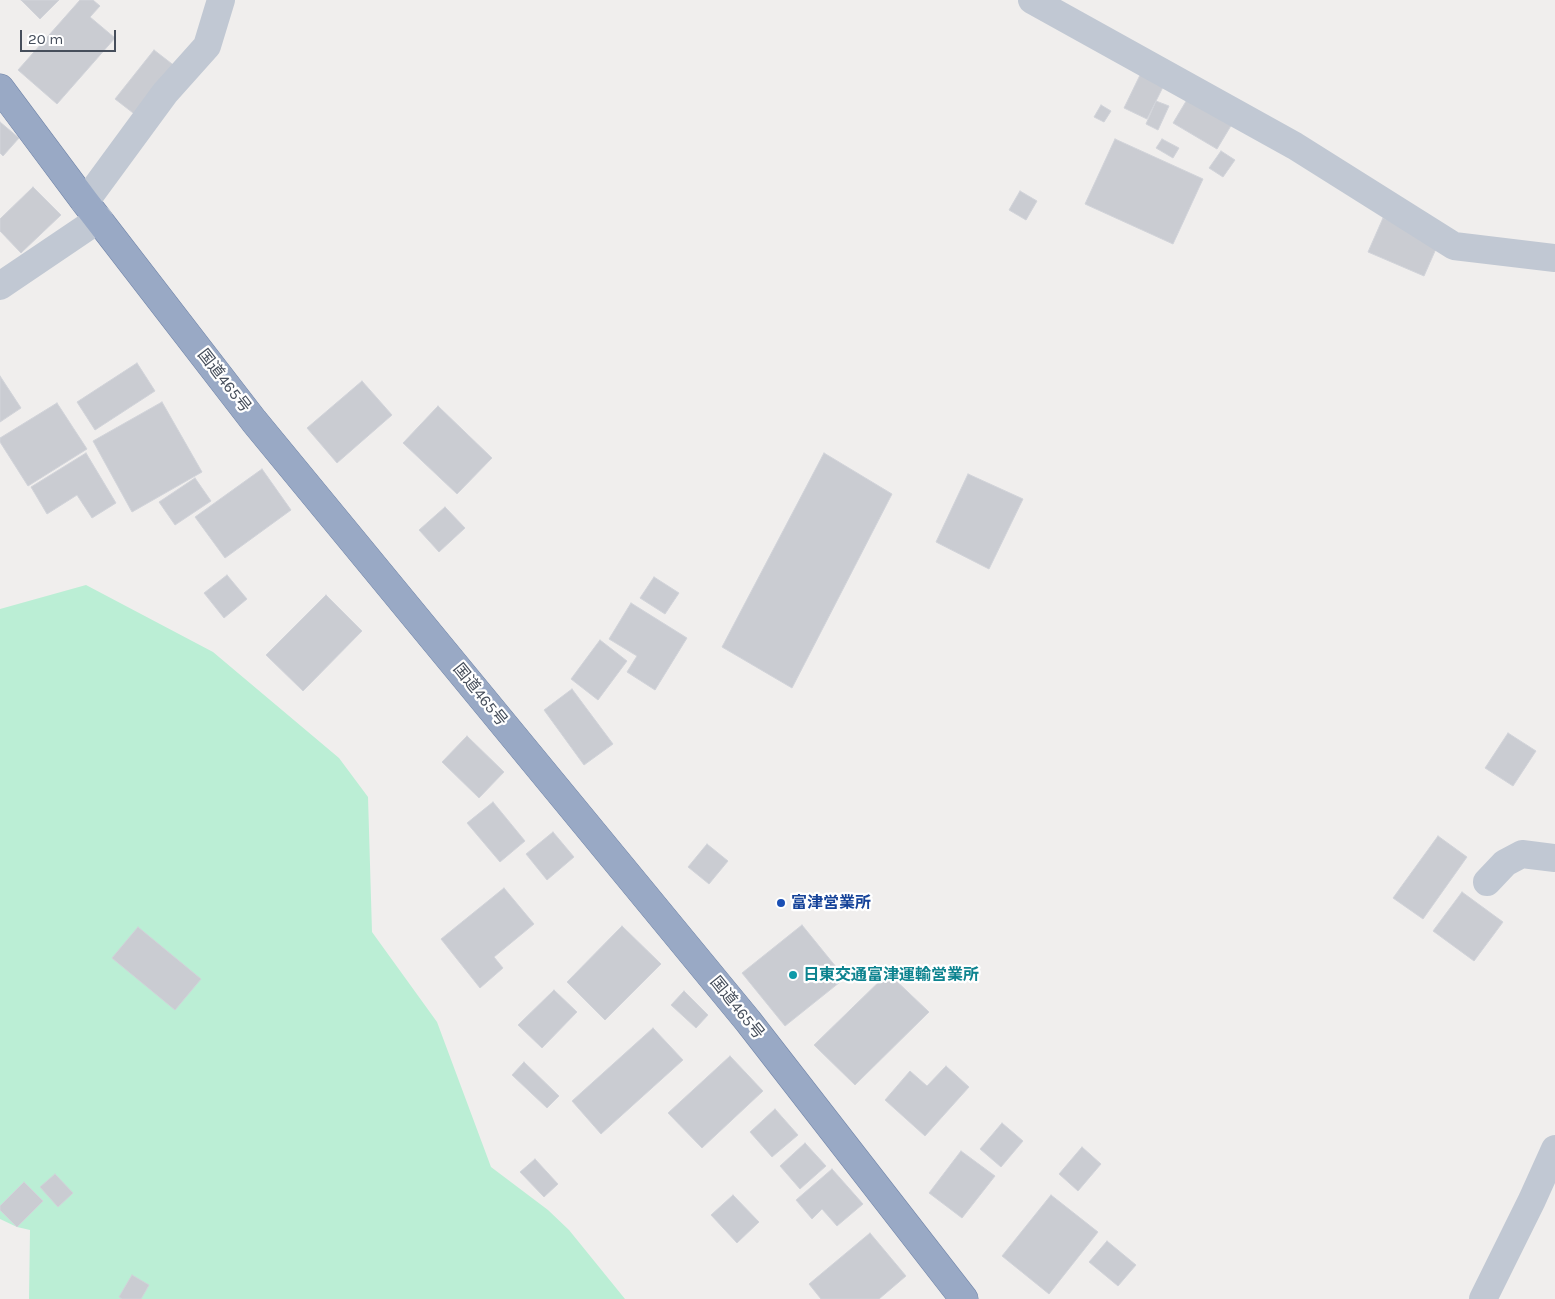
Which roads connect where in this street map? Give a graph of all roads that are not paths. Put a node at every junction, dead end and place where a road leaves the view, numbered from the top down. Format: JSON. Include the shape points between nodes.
{"nodes":[{"id":1,"x":222,"y":0,"type":"edge"},
{"id":2,"x":1032,"y":0,"type":"edge"},
{"id":3,"x":0,"y":88,"type":"edge"},
{"id":4,"x":92,"y":210,"type":"junction"},
{"id":5,"x":1555,"y":258,"type":"edge"},
{"id":6,"x":0,"y":286,"type":"edge"},
{"id":7,"x":1555,"y":858,"type":"edge"},
{"id":8,"x":1486,"y":882,"type":"dead end"},
{"id":9,"x":1555,"y":1149,"type":"edge"},
{"id":10,"x":964,"y":1299,"type":"edge"},
{"id":11,"x":1483,"y":1299,"type":"edge"}],
"edges":[{"from":1,"to":4,"type":"street","via":[[207,46],[165,93]]},
{"from":2,"to":5,"type":"street","via":[[1294,146],[1454,246]]},
{"from":3,"to":4,"type":"highway","name":"国道465号"},
{"from":4,"to":6,"type":"street"},
{"from":4,"to":10,"type":"highway","name":"国道465号","via":[[254,421],[748,1022]]},
{"from":7,"to":8,"type":"street","via":[[1522,854],[1505,863]]},
{"from":9,"to":11,"type":"street"}]}
